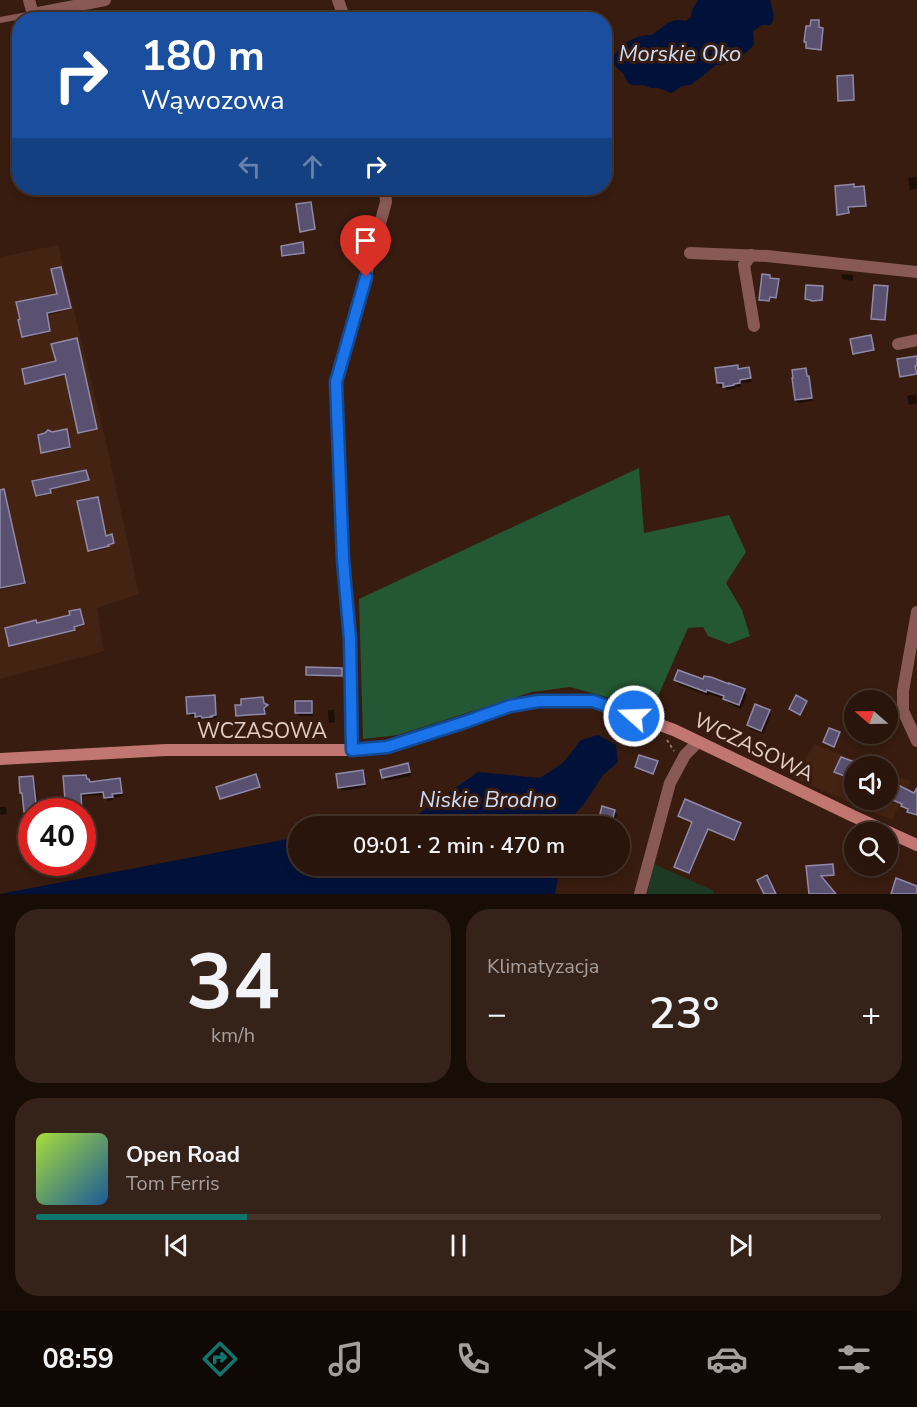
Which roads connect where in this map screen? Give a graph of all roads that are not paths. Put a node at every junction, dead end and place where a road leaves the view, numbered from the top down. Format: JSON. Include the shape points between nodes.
{"nodes":[{"id":1,"x":105,"y":0,"type":"edge"},
{"id":2,"x":43,"y":12,"type":"edge"},
{"id":3,"x":386,"y":195,"type":"edge"},
{"id":4,"x":690,"y":253,"type":"dead end"},
{"id":5,"x":751,"y":255,"type":"junction"},
{"id":6,"x":917,"y":272,"type":"edge"},
{"id":7,"x":754,"y":326,"type":"dead end"},
{"id":8,"x":917,"y":340,"type":"edge"},
{"id":9,"x":898,"y":344,"type":"dead end"},
{"id":10,"x":917,"y":612,"type":"edge"},
{"id":11,"x":917,"y":741,"type":"edge"},
{"id":12,"x":698,"y":742,"type":"junction"},
{"id":13,"x":352,"y":750,"type":"junction"},
{"id":14,"x":0,"y":759,"type":"edge"},
{"id":15,"x":917,"y":845,"type":"edge"},
{"id":16,"x":640,"y":894,"type":"edge"}],
"edges":[{"from":1,"to":2,"type":"street"},
{"from":3,"to":13,"type":"street","via":[[336,382]]},
{"from":4,"to":5,"type":"street"},
{"from":5,"to":6,"type":"street"},
{"from":5,"to":7,"type":"street","via":[[744,265]]},
{"from":8,"to":9,"type":"street"},
{"from":10,"to":11,"type":"street","via":[[903,711]]},
{"from":12,"to":13,"type":"street","name":"WCZASOWA","via":[[593,701],[539,701],[510,706],[387,747]]},
{"from":12,"to":15,"type":"street","name":"WCZASOWA"},
{"from":12,"to":16,"type":"street","via":[[685,755],[670,783]]},
{"from":13,"to":14,"type":"street","name":"WCZASOWA","via":[[166,750]]}]}
